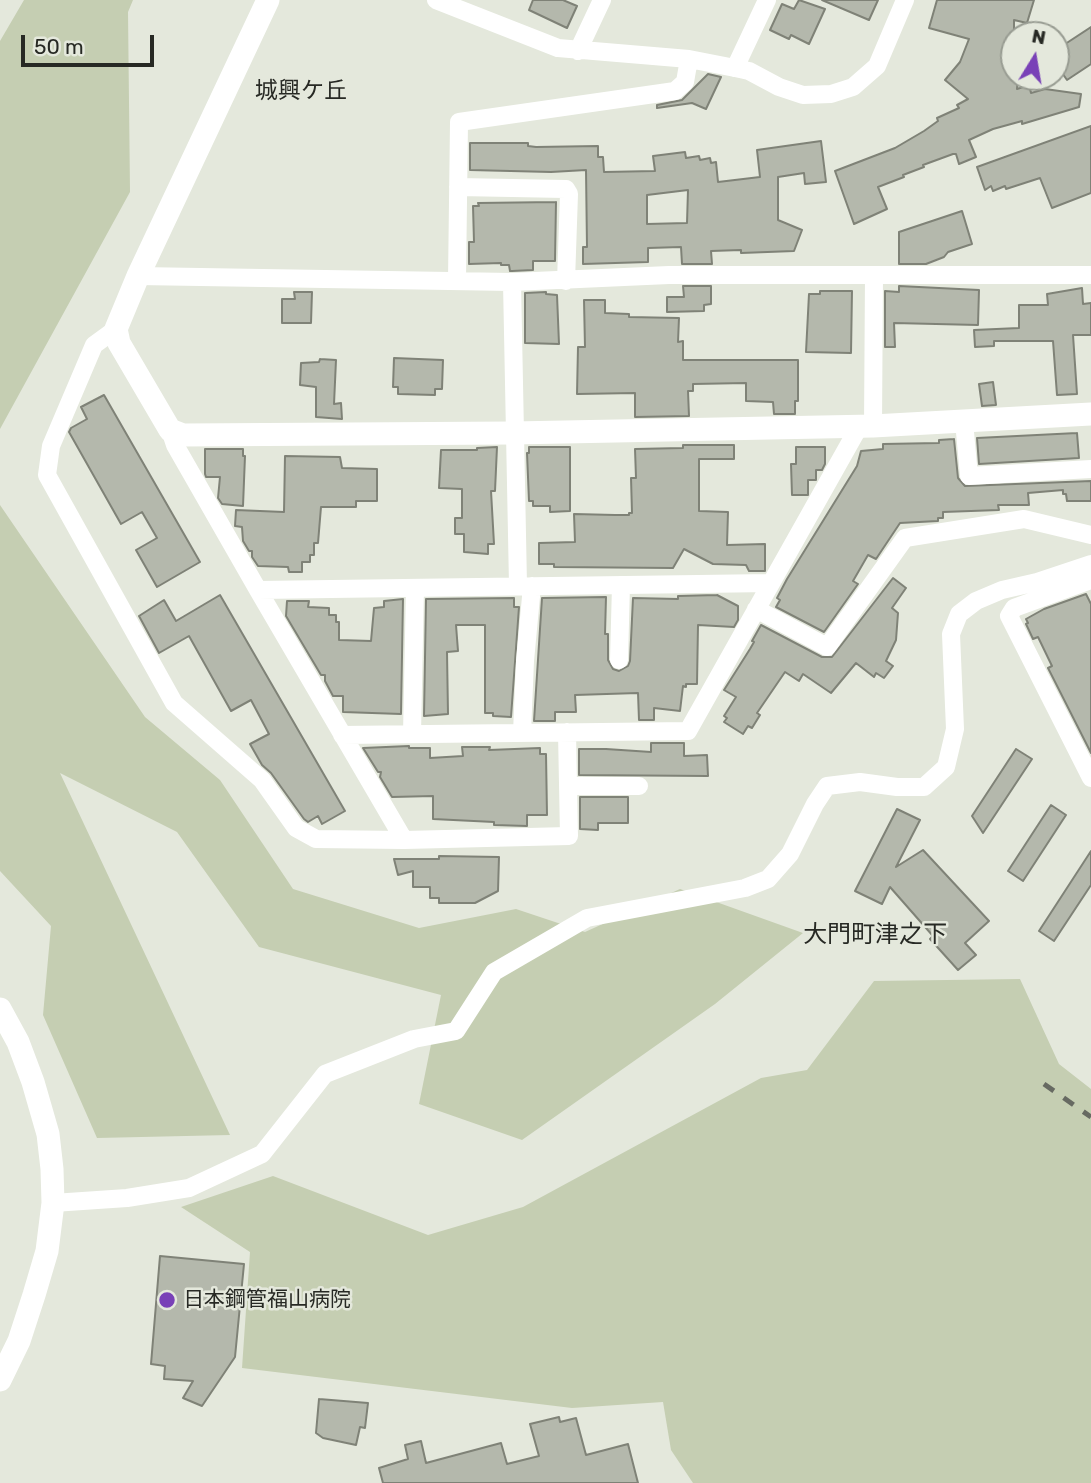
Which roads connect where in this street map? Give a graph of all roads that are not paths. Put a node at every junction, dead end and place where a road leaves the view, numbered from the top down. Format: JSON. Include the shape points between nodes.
{"nodes":[{"id":1,"x":268,"y":0,"type":"edge"},
{"id":2,"x":436,"y":0,"type":"edge"},
{"id":3,"x":602,"y":0,"type":"edge"},
{"id":4,"x":767,"y":0,"type":"edge"},
{"id":5,"x":905,"y":0,"type":"edge"},
{"id":6,"x":578,"y":51,"type":"junction"},
{"id":7,"x":689,"y":59,"type":"junction"},
{"id":8,"x":735,"y":68,"type":"junction"},
{"id":9,"x":458,"y":187,"type":"junction"},
{"id":10,"x":874,"y":275,"type":"junction"},
{"id":11,"x":1091,"y":275,"type":"edge"},
{"id":12,"x":138,"y":276,"type":"junction"},
{"id":13,"x":457,"y":280,"type":"junction"},
{"id":14,"x":566,"y":281,"type":"junction"},
{"id":15,"x":512,"y":282,"type":"junction"},
{"id":16,"x":116,"y":329,"type":"junction"},
{"id":17,"x":1091,"y":414,"type":"edge"},
{"id":18,"x":964,"y":421,"type":"junction"},
{"id":19,"x":867,"y":425,"type":"junction"},
{"id":20,"x":170,"y":430,"type":"junction"},
{"id":21,"x":513,"y":433,"type":"junction"},
{"id":22,"x":1091,"y":469,"type":"edge"},
{"id":23,"x":1091,"y":535,"type":"edge"},
{"id":24,"x":1091,"y":564,"type":"edge"},
{"id":25,"x":1091,"y":580,"type":"edge"},
{"id":26,"x":771,"y":583,"type":"junction"},
{"id":27,"x":621,"y":584,"type":"junction"},
{"id":28,"x":525,"y":586,"type":"junction"},
{"id":29,"x":415,"y":588,"type":"junction"},
{"id":30,"x":258,"y":590,"type":"junction"},
{"id":31,"x":756,"y":609,"type":"junction"},
{"id":32,"x":619,"y":660,"type":"dead end"},
{"id":33,"x":567,"y":732,"type":"junction"},
{"id":34,"x":522,"y":733,"type":"junction"},
{"id":35,"x":342,"y":734,"type":"junction"},
{"id":36,"x":412,"y":734,"type":"junction"},
{"id":37,"x":1091,"y":778,"type":"edge"},
{"id":38,"x":568,"y":786,"type":"junction"},
{"id":39,"x":639,"y":786,"type":"dead end"},
{"id":40,"x":404,"y":840,"type":"junction"},
{"id":41,"x":0,"y":1009,"type":"edge"},
{"id":42,"x":53,"y":1203,"type":"junction"},
{"id":43,"x":0,"y":1380,"type":"edge"}],
"edges":[{"from":1,"to":12,"type":"street"},
{"from":2,"to":6,"type":"street","via":[[558,48]]},
{"from":3,"to":6,"type":"street"},
{"from":4,"to":8,"type":"street"},
{"from":5,"to":8,"type":"street","via":[[877,66],[853,87],[803,95]]},
{"from":6,"to":7,"type":"street"},
{"from":7,"to":8,"type":"street"},
{"from":7,"to":9,"type":"street","via":[[685,82],[675,91],[459,122]]},
{"from":9,"to":13,"type":"street"},
{"from":9,"to":14,"type":"street","via":[[566,189]]},
{"from":10,"to":11,"type":"street"},
{"from":10,"to":14,"type":"street","via":[[669,275]]},
{"from":10,"to":19,"type":"street"},
{"from":12,"to":13,"type":"street"},
{"from":12,"to":16,"type":"street"},
{"from":13,"to":15,"type":"street"},
{"from":14,"to":15,"type":"street"},
{"from":15,"to":21,"type":"street"},
{"from":16,"to":20,"type":"street","via":[[119,343]]},
{"from":16,"to":40,"type":"street","via":[[94,345],[51,446],[47,475],[174,703],[262,780],[296,828],[316,839]]},
{"from":17,"to":18,"type":"street"},
{"from":18,"to":19,"type":"street"},
{"from":18,"to":22,"type":"street","via":[[969,476]]},
{"from":19,"to":21,"type":"street"},
{"from":19,"to":26,"type":"street"},
{"from":20,"to":21,"type":"street","via":[[183,435]]},
{"from":20,"to":30,"type":"street"},
{"from":21,"to":28,"type":"street"},
{"from":23,"to":31,"type":"street","via":[[1024,519],[905,538],[827,647]]},
{"from":24,"to":42,"type":"street","via":[[1002,590],[959,614],[951,634],[956,729],[946,767],[924,787],[860,782],[827,786],[790,854],[768,879],[745,888],[587,918],[494,972],[456,1031],[414,1039],[325,1074],[261,1154],[189,1188]]},
{"from":25,"to":37,"type":"street","via":[[1014,608],[1009,616]]},
{"from":26,"to":27,"type":"street"},
{"from":26,"to":31,"type":"street"},
{"from":27,"to":28,"type":"street"},
{"from":27,"to":32,"type":"street"},
{"from":28,"to":29,"type":"street"},
{"from":28,"to":34,"type":"street"},
{"from":29,"to":30,"type":"street"},
{"from":29,"to":36,"type":"street"},
{"from":30,"to":35,"type":"street"},
{"from":31,"to":33,"type":"street","via":[[688,731]]},
{"from":33,"to":34,"type":"street"},
{"from":33,"to":38,"type":"street"},
{"from":34,"to":36,"type":"street"},
{"from":35,"to":36,"type":"street"},
{"from":35,"to":40,"type":"street"},
{"from":38,"to":39,"type":"street"},
{"from":38,"to":40,"type":"street","via":[[569,836]]},
{"from":41,"to":42,"type":"street","via":[[18,1042],[48,1134]]},
{"from":42,"to":43,"type":"street","via":[[47,1251],[34,1295]]}]}
